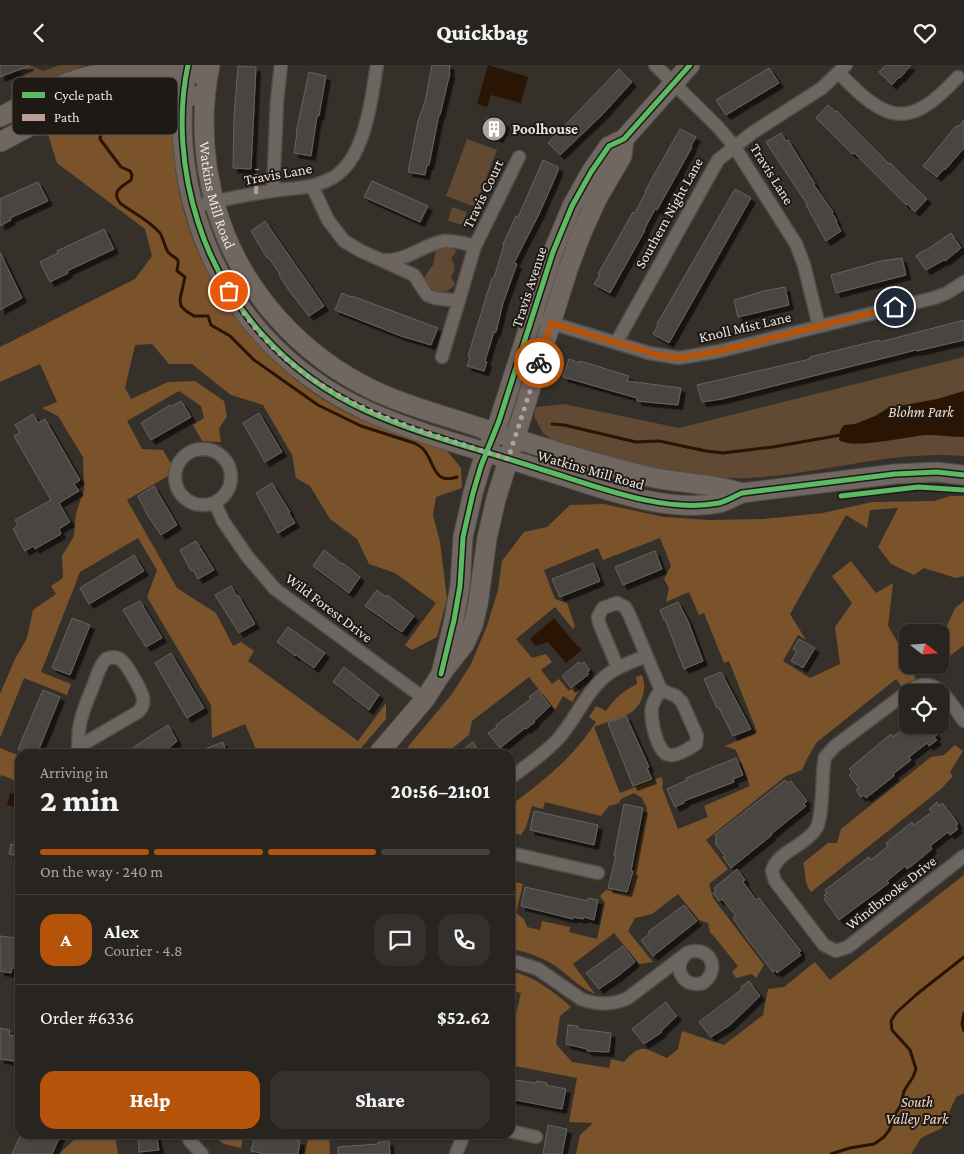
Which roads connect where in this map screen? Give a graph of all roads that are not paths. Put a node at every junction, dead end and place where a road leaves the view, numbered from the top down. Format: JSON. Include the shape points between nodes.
{"nodes":[{"id":1,"x":281,"y":65,"type":"edge"},
{"id":2,"x":377,"y":65,"type":"edge"},
{"id":3,"x":655,"y":65,"type":"edge"},
{"id":4,"x":690,"y":65,"type":"edge"},
{"id":5,"x":187,"y":69,"type":"edge"},
{"id":6,"x":842,"y":69,"type":"edge"},
{"id":7,"x":209,"y":70,"type":"edge"},
{"id":8,"x":89,"y":77,"type":"edge"},
{"id":9,"x":958,"y":77,"type":"dead end"},
{"id":10,"x":673,"y":83,"type":"junction"},
{"id":11,"x":178,"y":95,"type":"edge"},
{"id":12,"x":184,"y":95,"type":"junction"},
{"id":13,"x":205,"y":97,"type":"junction"},
{"id":14,"x":12,"y":111,"type":"edge"},
{"id":15,"x":0,"y":117,"type":"edge"},
{"id":16,"x":14,"y":135,"type":"edge"},
{"id":17,"x":624,"y":139,"type":"junction"},
{"id":18,"x":0,"y":142,"type":"edge"},
{"id":19,"x":734,"y":146,"type":"junction"},
{"id":20,"x":519,"y":157,"type":"dead end"},
{"id":21,"x":312,"y":186,"type":"junction"},
{"id":22,"x":274,"y":191,"type":"junction"},
{"id":23,"x":214,"y":201,"type":"junction"},
{"id":24,"x":193,"y":207,"type":"junction"},
{"id":25,"x":476,"y":246,"type":"junction"},
{"id":26,"x":378,"y":258,"type":"junction"},
{"id":27,"x":964,"y":283,"type":"edge"},
{"id":28,"x":459,"y":301,"type":"junction"},
{"id":29,"x":532,"y":317,"type":"junction"},
{"id":30,"x":551,"y":323,"type":"junction"},
{"id":31,"x":819,"y":326,"type":"junction"},
{"id":32,"x":616,"y":343,"type":"junction"},
{"id":33,"x":442,"y":357,"type":"dead end"},
{"id":34,"x":494,"y":432,"type":"junction"},
{"id":35,"x":515,"y":439,"type":"junction"},
{"id":36,"x":486,"y":452,"type":"junction"},
{"id":37,"x":508,"y":459,"type":"junction"},
{"id":38,"x":964,"y":475,"type":"edge"},
{"id":39,"x":742,"y":493,"type":"junction"},
{"id":40,"x":215,"y":503,"type":"junction"},
{"id":41,"x":646,"y":656,"type":"junction"},
{"id":42,"x":618,"y":668,"type":"junction"},
{"id":43,"x":441,"y":673,"type":"junction"},
{"id":44,"x":661,"y":690,"type":"junction"},
{"id":45,"x":424,"y":699,"type":"junction"},
{"id":46,"x":964,"y":721,"type":"edge"},
{"id":47,"x":79,"y":749,"type":"edge"},
{"id":48,"x":81,"y":749,"type":"edge"},
{"id":49,"x":382,"y":749,"type":"edge"},
{"id":50,"x":515,"y":774,"type":"edge"},
{"id":51,"x":515,"y":854,"type":"edge"},
{"id":52,"x":964,"y":856,"type":"edge"},
{"id":53,"x":598,"y":873,"type":"dead end"},
{"id":54,"x":687,"y":953,"type":"dead end"},
{"id":55,"x":515,"y":961,"type":"edge"},
{"id":56,"x":515,"y":1132,"type":"edge"},
{"id":57,"x":536,"y":1137,"type":"dead end"},
{"id":58,"x":189,"y":1139,"type":"edge"},
{"id":59,"x":462,"y":1139,"type":"edge"},
{"id":60,"x":202,"y":1154,"type":"edge"},
{"id":61,"x":456,"y":1154,"type":"edge"}],
"edges":[{"from":1,"to":22,"type":"street"},
{"from":2,"to":21,"type":"street","name":"Travis Lane","via":[[356,151],[339,173]]},
{"from":3,"to":10,"type":"street","name":"Travis Lane"},
{"from":4,"to":10,"type":"street","name":"Travis Avenue"},
{"from":5,"to":7,"type":"street"},
{"from":5,"to":8,"type":"street","via":[[130,69]]},
{"from":5,"to":12,"type":"street","name":"Watkins Mill Road"},
{"from":6,"to":9,"type":"street","via":[[872,104],[883,110],[903,113],[920,110],[931,103]]},
{"from":6,"to":19,"type":"street","name":"Southern Night Lane","via":[[814,94]]},
{"from":7,"to":13,"type":"street","name":"Watkins Mill Road"},
{"from":10,"to":17,"type":"street","name":"Travis Avenue"},
{"from":10,"to":19,"type":"street","name":"Travis Lane"},
{"from":11,"to":12,"type":"street"},
{"from":12,"to":13,"type":"street"},
{"from":12,"to":24,"type":"street","name":"Watkins Mill Road","via":[[184,158]]},
{"from":13,"to":23,"type":"street","name":"Watkins Mill Road","via":[[204,140]]},
{"from":14,"to":15,"type":"street"},
{"from":16,"to":18,"type":"street"},
{"from":17,"to":29,"type":"street","name":"Travis Avenue","via":[[609,146],[572,206]]},
{"from":17,"to":30,"type":"street","name":"Travis Avenue","via":[[622,156],[582,232]]},
{"from":19,"to":31,"type":"street","name":"Travis Lane","via":[[800,251]]},
{"from":19,"to":32,"type":"street","name":"Southern Night Lane","via":[[714,165]]},
{"from":20,"to":25,"type":"street","name":"Travis Court"},
{"from":21,"to":22,"type":"street","name":"Travis Lane"},
{"from":21,"to":26,"type":"street","name":"Travis Court","via":[[328,221],[340,237]]},
{"from":22,"to":23,"type":"street","name":"Travis Lane"},
{"from":23,"to":24,"type":"street","name":"Travis Lane"},
{"from":23,"to":34,"type":"street","name":"Watkins Mill Road","via":[[230,244],[253,286],[283,325],[313,353],[357,382],[388,397]]},
{"from":24,"to":36,"type":"street","name":"Watkins Mill Road","via":[[209,254],[237,304],[266,340],[300,371],[366,410]]},
{"from":25,"to":26,"type":"street","name":"Travis Court","via":[[444,241],[398,259]]},
{"from":25,"to":28,"type":"street","name":"Travis Court"},
{"from":26,"to":28,"type":"street","name":"Travis Court","via":[[414,275],[426,295]]},
{"from":27,"to":31,"type":"street","name":"Knoll Mist Lane","via":[[934,298]]},
{"from":28,"to":33,"type":"street","name":"Travis Court"},
{"from":29,"to":30,"type":"street","name":"Knoll Mist Lane"},
{"from":29,"to":34,"type":"street","name":"Travis Avenue"},
{"from":30,"to":32,"type":"street","name":"Knoll Mist Lane"},
{"from":30,"to":35,"type":"street","name":"Travis Avenue"},
{"from":31,"to":32,"type":"street","name":"Knoll Mist Lane","via":[[679,358]]},
{"from":34,"to":35,"type":"street","name":"Watkins Mill Road"},
{"from":34,"to":36,"type":"street","name":"Travis Avenue"},
{"from":35,"to":37,"type":"street","name":"Travis Avenue"},
{"from":35,"to":39,"type":"street","name":"Watkins Mill Road","via":[[648,477],[724,487]]},
{"from":36,"to":37,"type":"street","name":"Watkins Mill Road"},
{"from":36,"to":43,"type":"street","name":"Travis Avenue","via":[[463,537],[460,587]]},
{"from":37,"to":39,"type":"street","name":"Watkins Mill Road","via":[[623,494],[662,502],[687,505],[720,503]]},
{"from":37,"to":43,"type":"street","name":"Travis Avenue","via":[[487,538],[473,625]]},
{"from":38,"to":39,"type":"street","name":"Watkins Mill Road","via":[[937,472],[895,475]]},
{"from":40,"to":40,"type":"street","via":[[229,490],[232,481],[229,463],[215,450],[206,448],[188,452],[176,467],[176,486],[188,501],[196,505]]},
{"from":40,"to":45,"type":"street","name":"Wild Forest Drive","via":[[247,556],[275,589]]},
{"from":41,"to":42,"type":"street"},
{"from":41,"to":42,"type":"street","via":[[625,607],[617,603],[608,605],[600,612],[599,623]]},
{"from":41,"to":44,"type":"street"},
{"from":42,"to":50,"type":"street","via":[[595,687],[558,739]]},
{"from":43,"to":45,"type":"street","name":"Travis Avenue"},
{"from":44,"to":44,"type":"street","via":[[682,702],[698,739],[693,746],[674,755],[667,755],[662,750],[652,724],[652,707]]},
{"from":45,"to":49,"type":"street","name":"Travis Avenue"},
{"from":46,"to":52,"type":"street","name":"Windbrooke Drive","via":[[939,689],[928,685],[916,687],[835,746],[825,757],[818,826],[776,862],[772,871],[774,881],[824,945],[836,951],[848,947]]},
{"from":47,"to":48,"type":"street","via":[[82,712],[100,667],[106,659],[119,659],[126,665],[142,694],[143,704],[138,712]]},
{"from":51,"to":53,"type":"street"},
{"from":54,"to":55,"type":"street","via":[[628,998],[605,1004],[581,999],[538,969]]},
{"from":56,"to":57,"type":"street"},
{"from":58,"to":60,"type":"street"},
{"from":59,"to":61,"type":"street"}]}
